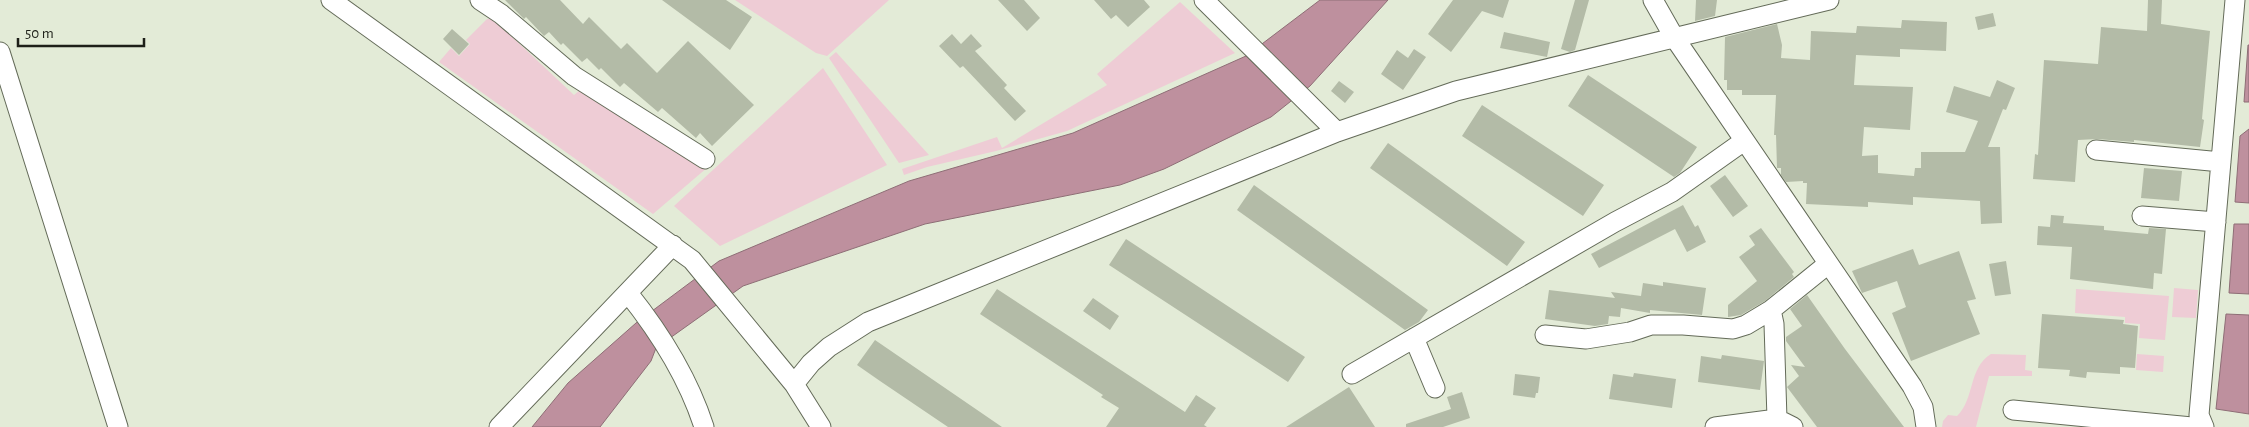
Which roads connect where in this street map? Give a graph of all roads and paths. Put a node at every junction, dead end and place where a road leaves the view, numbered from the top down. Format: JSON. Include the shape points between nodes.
{"nodes":[{"id":1,"x":331,"y":0,"type":"edge"},
{"id":2,"x":480,"y":0,"type":"edge"},
{"id":3,"x":1204,"y":0,"type":"edge"},
{"id":4,"x":1653,"y":0,"type":"edge"},
{"id":5,"x":1829,"y":0,"type":"edge"},
{"id":6,"x":2235,"y":0,"type":"edge"},
{"id":7,"x":1674,"y":37,"type":"junction"},
{"id":8,"x":0,"y":52,"type":"edge"},
{"id":9,"x":1337,"y":132,"type":"junction"},
{"id":10,"x":1744,"y":141,"type":"junction"},
{"id":11,"x":2096,"y":150,"type":"dead end"},
{"id":12,"x":705,"y":159,"type":"dead end"},
{"id":13,"x":2221,"y":162,"type":"junction"},
{"id":14,"x":2142,"y":216,"type":"dead end"},
{"id":15,"x":2216,"y":222,"type":"junction"},
{"id":16,"x":673,"y":246,"type":"junction"},
{"id":17,"x":1828,"y":264,"type":"junction"},
{"id":18,"x":628,"y":292,"type":"junction"},
{"id":19,"x":1771,"y":310,"type":"junction"},
{"id":20,"x":1545,"y":335,"type":"dead end"},
{"id":21,"x":1414,"y":338,"type":"junction"},
{"id":22,"x":1352,"y":374,"type":"dead end"},
{"id":23,"x":794,"y":384,"type":"junction"},
{"id":24,"x":1435,"y":388,"type":"dead end"},
{"id":25,"x":2013,"y":410,"type":"dead end"},
{"id":26,"x":2060,"y":421,"type":"edge"},
{"id":27,"x":1785,"y":423,"type":"edge"},
{"id":28,"x":118,"y":427,"type":"edge"},
{"id":29,"x":500,"y":427,"type":"edge"},
{"id":30,"x":704,"y":427,"type":"edge"},
{"id":31,"x":821,"y":427,"type":"edge"},
{"id":32,"x":1715,"y":427,"type":"edge"},
{"id":33,"x":1926,"y":427,"type":"edge"},
{"id":34,"x":2192,"y":427,"type":"edge"},
{"id":35,"x":2204,"y":427,"type":"edge"}],
"edges":[{"from":1,"to":16,"type":"street"},
{"from":2,"to":12,"type":"street","via":[[574,76]]},
{"from":3,"to":9,"type":"street"},
{"from":4,"to":7,"type":"street"},
{"from":5,"to":7,"type":"street"},
{"from":6,"to":13,"type":"street"},
{"from":7,"to":9,"type":"street","via":[[1456,90]]},
{"from":7,"to":10,"type":"street"},
{"from":8,"to":28,"type":"street"},
{"from":9,"to":23,"type":"street","via":[[868,322],[829,347]]},
{"from":10,"to":17,"type":"street"},
{"from":10,"to":21,"type":"street","via":[[1672,192]]},
{"from":11,"to":13,"type":"street"},
{"from":13,"to":15,"type":"street"},
{"from":14,"to":15,"type":"street"},
{"from":15,"to":35,"type":"street","via":[[2199,415]]},
{"from":16,"to":18,"type":"street"},
{"from":16,"to":23,"type":"street","via":[[692,260]]},
{"from":17,"to":19,"type":"street"},
{"from":17,"to":33,"type":"street","via":[[1912,386],[1923,407]]},
{"from":18,"to":29,"type":"street"},
{"from":18,"to":30,"type":"street","via":[[686,378]]},
{"from":19,"to":20,"type":"street","via":[[1733,329],[1651,325],[1586,339]]},
{"from":19,"to":27,"type":"street"},
{"from":21,"to":22,"type":"street"},
{"from":21,"to":24,"type":"street"},
{"from":23,"to":31,"type":"street"},
{"from":25,"to":26,"type":"street"},
{"from":26,"to":34,"type":"street"},
{"from":27,"to":32,"type":"street"}]}
